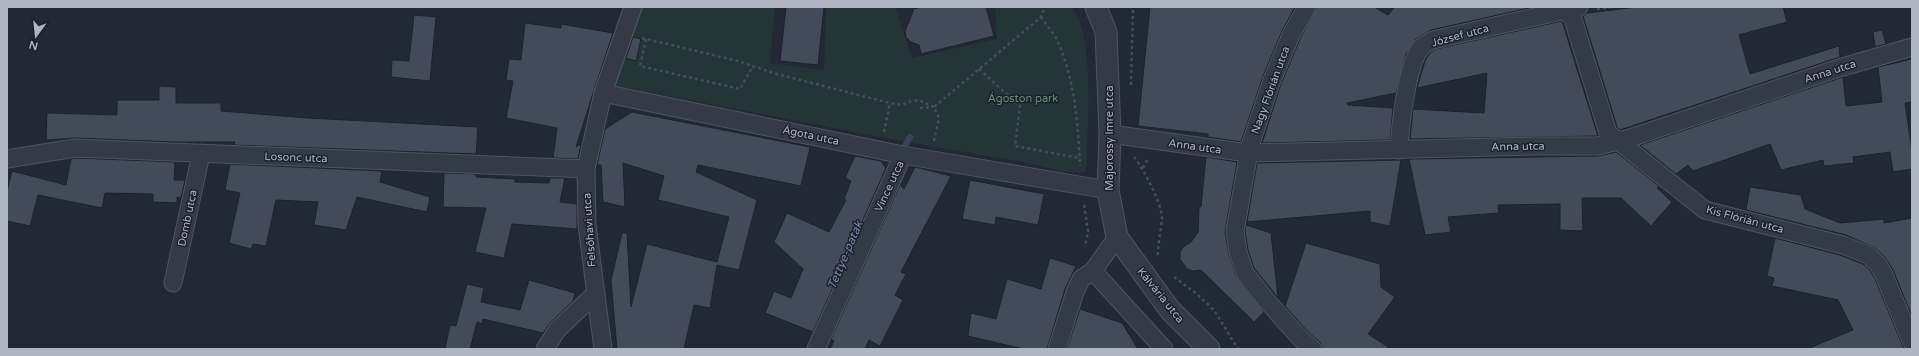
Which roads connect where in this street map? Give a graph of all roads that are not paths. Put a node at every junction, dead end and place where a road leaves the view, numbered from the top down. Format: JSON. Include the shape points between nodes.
{"nodes":[{"id":1,"x":633,"y":7,"type":"edge"},
{"id":2,"x":1096,"y":7,"type":"edge"},
{"id":3,"x":1307,"y":7,"type":"edge"},
{"id":4,"x":1574,"y":8,"type":"edge"},
{"id":5,"x":1912,"y":47,"type":"edge"},
{"id":6,"x":603,"y":93,"type":"junction"},
{"id":7,"x":1120,"y":135,"type":"junction"},
{"id":8,"x":1619,"y":141,"type":"junction"},
{"id":9,"x":1399,"y":150,"type":"junction"},
{"id":10,"x":1248,"y":153,"type":"junction"},
{"id":11,"x":201,"y":154,"type":"junction"},
{"id":12,"x":903,"y":155,"type":"junction"},
{"id":13,"x":7,"y":159,"type":"edge"},
{"id":14,"x":586,"y":169,"type":"junction"},
{"id":15,"x":1108,"y":190,"type":"junction"},
{"id":16,"x":1117,"y":237,"type":"junction"},
{"id":17,"x":1087,"y":275,"type":"junction"},
{"id":18,"x":173,"y":283,"type":"dead end"},
{"id":19,"x":595,"y":294,"type":"junction"},
{"id":20,"x":1148,"y":332,"type":"junction"},
{"id":21,"x":1912,"y":343,"type":"edge"},
{"id":22,"x":545,"y":349,"type":"edge"},
{"id":23,"x":603,"y":349,"type":"edge"},
{"id":24,"x":816,"y":349,"type":"edge"},
{"id":25,"x":1057,"y":349,"type":"edge"},
{"id":26,"x":1144,"y":349,"type":"edge"},
{"id":27,"x":1164,"y":349,"type":"edge"},
{"id":28,"x":1209,"y":349,"type":"edge"},
{"id":29,"x":1313,"y":349,"type":"edge"}],
"edges":[{"from":1,"to":6,"type":"street"},
{"from":2,"to":7,"type":"street","name":"Majorossy Imre utca","via":[[1106,32]]},
{"from":3,"to":10,"type":"street","name":"Nagy Flórián utca","via":[[1292,33],[1272,80]]},
{"from":4,"to":8,"type":"street","name":"Kis Flórián utca","via":[[1573,19],[1608,133]]},
{"from":4,"to":9,"type":"street","name":"József utca","via":[[1433,40],[1421,47],[1414,59],[1407,91]]},
{"from":5,"to":8,"type":"street","name":"Anna utca","via":[[1839,68]]},
{"from":6,"to":12,"type":"street","name":"Ágota utca"},
{"from":6,"to":14,"type":"street","name":"Felsőhavi utca"},
{"from":7,"to":10,"type":"street","name":"Anna utca"},
{"from":7,"to":15,"type":"street","name":"Majorossy Imre utca"},
{"from":8,"to":9,"type":"street","name":"Anna utca","via":[[1598,146]]},
{"from":8,"to":21,"type":"street","name":"Kis Flórián utca","via":[[1705,210],[1843,245],[1868,255],[1884,274]]},
{"from":9,"to":10,"type":"street","name":"Anna utca"},
{"from":10,"to":29,"type":"street","name":"Nagy Flórián utca","via":[[1235,231],[1238,252],[1245,273],[1266,300]]},
{"from":11,"to":13,"type":"street","name":"Losonc utca","via":[[75,148]]},
{"from":11,"to":14,"type":"street","name":"Losonc utca"},
{"from":11,"to":18,"type":"street","name":"Domb utca"},
{"from":12,"to":15,"type":"street","name":"Ágota utca"},
{"from":12,"to":24,"type":"street","name":"Vince utca"},
{"from":14,"to":19,"type":"street","name":"Felsőhavi utca","via":[[587,225]]},
{"from":15,"to":16,"type":"street","name":"Majorossy Imre utca"},
{"from":16,"to":17,"type":"street"},
{"from":16,"to":28,"type":"street","name":"Kálvária utca","via":[[1170,310]]},
{"from":17,"to":20,"type":"street"},
{"from":17,"to":25,"type":"street","via":[[1075,292]]},
{"from":19,"to":22,"type":"street","via":[[557,330]]},
{"from":19,"to":23,"type":"street","name":"Felsőhavi utca"},
{"from":20,"to":26,"type":"street"},
{"from":20,"to":27,"type":"street"}]}
